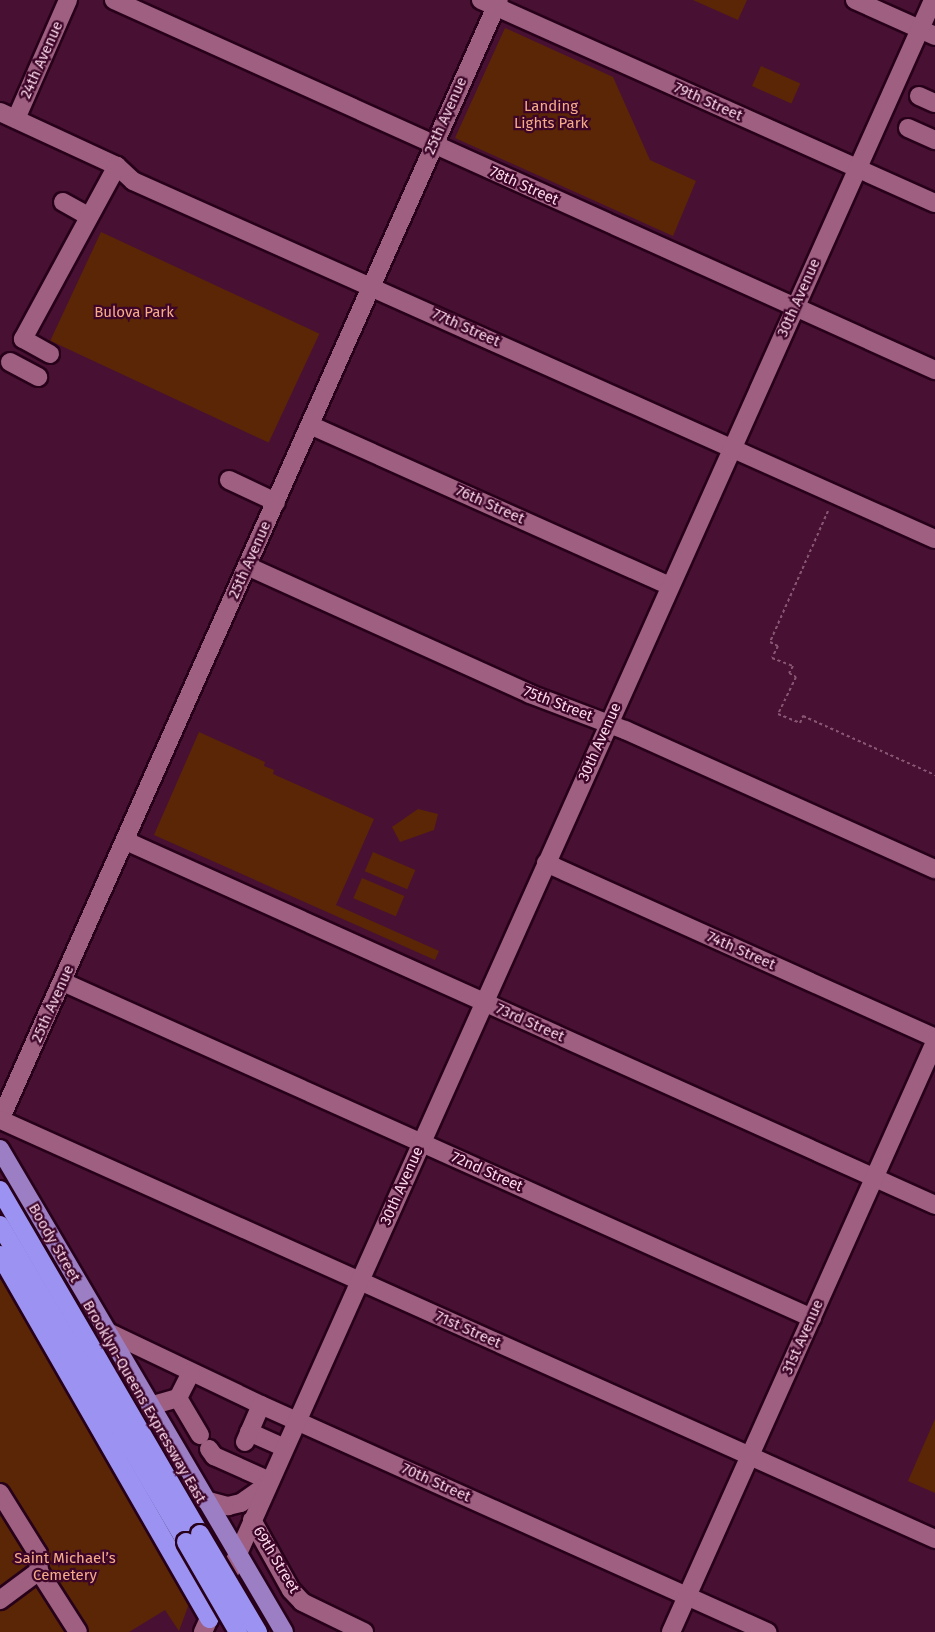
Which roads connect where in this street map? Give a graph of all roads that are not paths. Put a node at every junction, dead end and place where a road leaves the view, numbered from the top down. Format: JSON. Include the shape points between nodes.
{"nodes":[{"id":1,"x":68,"y":0,"type":"edge"},
{"id":2,"x":114,"y":0,"type":"edge"},
{"id":3,"x":855,"y":0,"type":"edge"},
{"id":4,"x":933,"y":0,"type":"edge"},
{"id":5,"x":492,"y":2,"type":"edge"},
{"id":6,"x":927,"y":32,"type":"edge"},
{"id":7,"x":8,"y":116,"type":"edge"},
{"id":8,"x":908,"y":128,"type":"dead end"},
{"id":9,"x":935,"y":140,"type":"edge"},
{"id":10,"x":433,"y":145,"type":"junction"},
{"id":11,"x":117,"y":166,"type":"junction"},
{"id":12,"x":858,"y":169,"type":"junction"},
{"id":13,"x":63,"y":202,"type":"dead end"},
{"id":14,"x":935,"y":203,"type":"edge"},
{"id":15,"x":88,"y":216,"type":"junction"},
{"id":16,"x":371,"y":285,"type":"junction"},
{"id":17,"x":795,"y":307,"type":"junction"},
{"id":18,"x":50,"y":354,"type":"dead end"},
{"id":19,"x":10,"y":362,"type":"dead end"},
{"id":20,"x":935,"y":370,"type":"edge"},
{"id":21,"x":38,"y":377,"type":"dead end"},
{"id":22,"x":310,"y":425,"type":"junction"},
{"id":23,"x":732,"y":448,"type":"junction"},
{"id":24,"x":229,"y":480,"type":"dead end"},
{"id":25,"x":276,"y":502,"type":"junction"},
{"id":26,"x":935,"y":539,"type":"edge"},
{"id":27,"x":247,"y":566,"type":"junction"},
{"id":28,"x":670,"y":586,"type":"junction"},
{"id":29,"x":609,"y":724,"type":"junction"},
{"id":30,"x":126,"y":841,"type":"junction"},
{"id":31,"x":546,"y":863,"type":"junction"},
{"id":32,"x":935,"y":869,"type":"edge"},
{"id":33,"x":63,"y":982,"type":"junction"},
{"id":34,"x":484,"y":1002,"type":"junction"},
{"id":35,"x":935,"y":1040,"type":"edge"},
{"id":36,"x":1,"y":1120,"type":"edge"},
{"id":37,"x":422,"y":1142,"type":"junction"},
{"id":38,"x":0,"y":1149,"type":"edge"},
{"id":39,"x":874,"y":1178,"type":"junction"},
{"id":40,"x":0,"y":1190,"type":"edge"},
{"id":41,"x":935,"y":1205,"type":"edge"},
{"id":42,"x":0,"y":1225,"type":"edge"},
{"id":43,"x":0,"y":1255,"type":"edge"},
{"id":44,"x":359,"y":1281,"type":"junction"},
{"id":45,"x":812,"y":1318,"type":"junction"},
{"id":46,"x":106,"y":1331,"type":"junction"},
{"id":47,"x":191,"y":1372,"type":"junction"},
{"id":48,"x":178,"y":1398,"type":"junction"},
{"id":49,"x":261,"y":1405,"type":"junction"},
{"id":50,"x":150,"y":1406,"type":"junction"},
{"id":51,"x":297,"y":1421,"type":"junction"},
{"id":52,"x":171,"y":1442,"type":"junction"},
{"id":53,"x":205,"y":1442,"type":"junction"},
{"id":54,"x":285,"y":1448,"type":"junction"},
{"id":55,"x":242,"y":1449,"type":"junction"},
{"id":56,"x":749,"y":1456,"type":"junction"},
{"id":57,"x":188,"y":1472,"type":"junction"},
{"id":58,"x":269,"y":1483,"type":"junction"},
{"id":59,"x":0,"y":1493,"type":"edge"},
{"id":60,"x":205,"y":1500,"type":"junction"},
{"id":61,"x":252,"y":1520,"type":"junction"},
{"id":62,"x":193,"y":1538,"type":"junction"},
{"id":63,"x":935,"y":1539,"type":"edge"},
{"id":64,"x":238,"y":1553,"type":"junction"},
{"id":65,"x":39,"y":1571,"type":"junction"},
{"id":66,"x":687,"y":1596,"type":"junction"},
{"id":67,"x":0,"y":1600,"type":"edge"},
{"id":68,"x":206,"y":1625,"type":"edge"},
{"id":69,"x":78,"y":1632,"type":"edge"},
{"id":70,"x":238,"y":1632,"type":"edge"},
{"id":71,"x":258,"y":1632,"type":"edge"},
{"id":72,"x":284,"y":1632,"type":"edge"},
{"id":73,"x":364,"y":1632,"type":"edge"},
{"id":74,"x":671,"y":1632,"type":"edge"},
{"id":75,"x":767,"y":1632,"type":"edge"}],
"edges":[{"from":1,"to":7,"type":"street","name":"24th Avenue"},
{"from":2,"to":10,"type":"street","name":"78th Street"},
{"from":3,"to":6,"type":"street"},
{"from":4,"to":6,"type":"street","name":"30th Avenue"},
{"from":5,"to":10,"type":"street","name":"25th Avenue"},
{"from":5,"to":12,"type":"street","name":"79th Street"},
{"from":6,"to":12,"type":"street","name":"30th Avenue"},
{"from":7,"to":11,"type":"street","name":"77th Street"},
{"from":8,"to":9,"type":"street"},
{"from":10,"to":16,"type":"street","name":"25th Avenue"},
{"from":10,"to":17,"type":"street","name":"78th Street"},
{"from":11,"to":15,"type":"street"},
{"from":11,"to":16,"type":"street","name":"77th Street","via":[[133,181]]},
{"from":12,"to":14,"type":"street","name":"79th Street"},
{"from":12,"to":17,"type":"street","name":"30th Avenue"},
{"from":13,"to":15,"type":"street"},
{"from":15,"to":18,"type":"street","via":[[23,339]]},
{"from":16,"to":22,"type":"street","name":"25th Avenue"},
{"from":16,"to":23,"type":"street","name":"77th Street"},
{"from":17,"to":20,"type":"street","name":"78th Street"},
{"from":17,"to":23,"type":"street","name":"30th Avenue"},
{"from":19,"to":21,"type":"street"},
{"from":22,"to":25,"type":"street","name":"25th Avenue"},
{"from":22,"to":28,"type":"street","name":"76th Street"},
{"from":23,"to":26,"type":"street","name":"77th Street"},
{"from":23,"to":28,"type":"street","name":"30th Avenue"},
{"from":24,"to":25,"type":"street"},
{"from":25,"to":27,"type":"street","name":"25th Avenue"},
{"from":27,"to":29,"type":"street","name":"75th Street","via":[[530,694]]},
{"from":27,"to":30,"type":"street","name":"25th Avenue"},
{"from":28,"to":29,"type":"street","name":"30th Avenue"},
{"from":29,"to":31,"type":"street","name":"30th Avenue"},
{"from":29,"to":32,"type":"street","name":"75th Street"},
{"from":30,"to":33,"type":"street","name":"25th Avenue"},
{"from":30,"to":34,"type":"street","name":"73rd Street"},
{"from":31,"to":34,"type":"street","name":"30th Avenue"},
{"from":31,"to":35,"type":"street","name":"74th Street"},
{"from":33,"to":36,"type":"street","name":"25th Avenue"},
{"from":33,"to":37,"type":"street","name":"72nd Street"},
{"from":34,"to":37,"type":"street","name":"30th Avenue"},
{"from":34,"to":39,"type":"street","name":"73rd Street"},
{"from":35,"to":39,"type":"street","name":"31st Avenue"},
{"from":36,"to":44,"type":"street","name":"71st Street"},
{"from":37,"to":44,"type":"street","name":"30th Avenue"},
{"from":37,"to":45,"type":"street","name":"72nd Street"},
{"from":38,"to":46,"type":"main road","name":"Boody Street"},
{"from":39,"to":41,"type":"street","name":"73rd Street"},
{"from":39,"to":45,"type":"street","name":"31st Avenue"},
{"from":40,"to":62,"type":"highway","name":"Brooklyn-Queens Expressway East"},
{"from":42,"to":62,"type":"highway","name":"Brooklyn-Queens Expressway East"},
{"from":43,"to":68,"type":"highway"},
{"from":44,"to":51,"type":"street","name":"30th Avenue"},
{"from":44,"to":56,"type":"street","name":"71st Street"},
{"from":45,"to":56,"type":"street","name":"31st Avenue"},
{"from":46,"to":47,"type":"street","name":"70th Street"},
{"from":46,"to":50,"type":"main road","name":"Boody Street"},
{"from":47,"to":48,"type":"street"},
{"from":47,"to":49,"type":"street","name":"70th Street"},
{"from":48,"to":50,"type":"street"},
{"from":48,"to":53,"type":"street"},
{"from":49,"to":51,"type":"street","name":"70th Street"},
{"from":49,"to":55,"type":"street"},
{"from":50,"to":52,"type":"main road","name":"Boody Street"},
{"from":51,"to":54,"type":"street","name":"30th Avenue"},
{"from":51,"to":66,"type":"street","name":"70th Street"},
{"from":52,"to":53,"type":"street"},
{"from":52,"to":57,"type":"main road","name":"Boody Street"},
{"from":53,"to":55,"type":"street"},
{"from":53,"to":57,"type":"street"},
{"from":54,"to":55,"type":"street"},
{"from":54,"to":58,"type":"street","name":"30th Avenue"},
{"from":55,"to":58,"type":"street"},
{"from":56,"to":63,"type":"street","name":"71st Street"},
{"from":56,"to":66,"type":"street","name":"31st Avenue"},
{"from":57,"to":60,"type":"main road","name":"Boody Street"},
{"from":58,"to":60,"type":"street","via":[[241,1503],[228,1506]]},
{"from":58,"to":61,"type":"street","name":"30th Avenue"},
{"from":59,"to":65,"type":"street","via":[[38,1554]]},
{"from":60,"to":64,"type":"main road","name":"Boody Street"},
{"from":61,"to":64,"type":"street","name":"30th Avenue"},
{"from":61,"to":73,"type":"street","name":"69th Street","via":[[291,1590],[302,1602]]},
{"from":62,"to":70,"type":"highway","name":"Brooklyn-Queens Expressway East","bridge":true},
{"from":62,"to":71,"type":"highway","name":"Brooklyn-Queens Expressway East","bridge":true},
{"from":64,"to":68,"type":"street","name":"30th Avenue"},
{"from":64,"to":72,"type":"main road","name":"Boody Street"},
{"from":65,"to":67,"type":"street"},
{"from":65,"to":69,"type":"street"},
{"from":66,"to":74,"type":"street","name":"31st Avenue"},
{"from":66,"to":75,"type":"street","name":"70th Street"}]}
